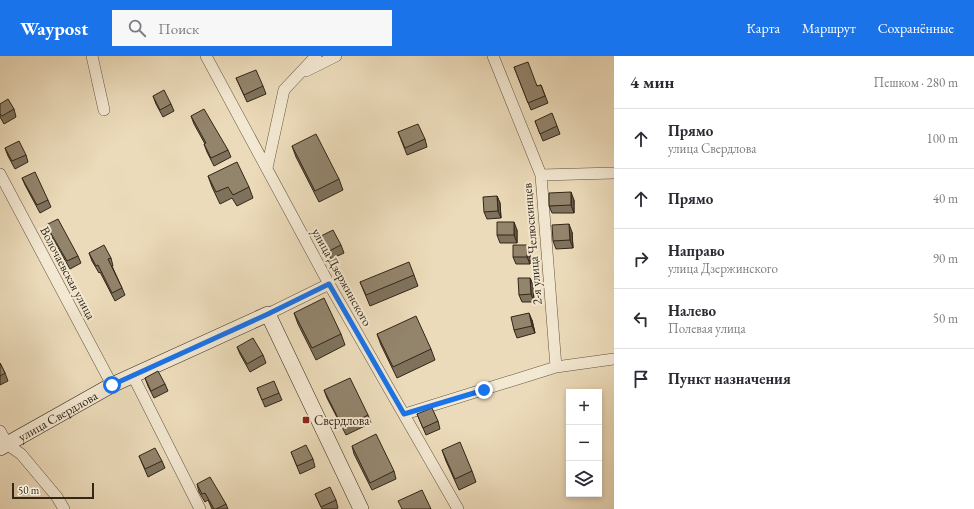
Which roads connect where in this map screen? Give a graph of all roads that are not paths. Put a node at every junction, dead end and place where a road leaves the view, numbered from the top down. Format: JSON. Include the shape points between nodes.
{"nodes":[{"id":1,"x":92,"y":56,"type":"edge"},
{"id":2,"x":206,"y":56,"type":"edge"},
{"id":3,"x":316,"y":56,"type":"edge"},
{"id":4,"x":336,"y":56,"type":"edge"},
{"id":5,"x":493,"y":56,"type":"edge"},
{"id":6,"x":299,"y":74,"type":"junction"},
{"id":7,"x":104,"y":110,"type":"dead end"},
{"id":8,"x":267,"y":168,"type":"junction"},
{"id":9,"x":614,"y":173,"type":"edge"},
{"id":10,"x":0,"y":174,"type":"edge"},
{"id":11,"x":541,"y":175,"type":"junction"},
{"id":12,"x":329,"y":284,"type":"junction"},
{"id":13,"x":268,"y":314,"type":"junction"},
{"id":14,"x":614,"y":359,"type":"edge"},
{"id":15,"x":556,"y":367,"type":"junction"},
{"id":16,"x":133,"y":376,"type":"junction"},
{"id":17,"x":112,"y":385,"type":"junction"},
{"id":18,"x":404,"y":414,"type":"junction"},
{"id":19,"x":0,"y":431,"type":"edge"},
{"id":20,"x":4,"y":446,"type":"edge"},
{"id":21,"x":64,"y":509,"type":"edge"},
{"id":22,"x":200,"y":509,"type":"edge"},
{"id":23,"x":361,"y":509,"type":"edge"},
{"id":24,"x":458,"y":509,"type":"edge"}],
"edges":[{"from":1,"to":7,"type":"street"},
{"from":2,"to":8,"type":"street","name":"улица Дзержинского"},
{"from":3,"to":6,"type":"street"},
{"from":4,"to":6,"type":"street"},
{"from":5,"to":11,"type":"street","name":"2-я улица Челюскинцев"},
{"from":6,"to":8,"type":"street","via":[[284,90]]},
{"from":8,"to":12,"type":"street","name":"улица Дзержинского"},
{"from":9,"to":11,"type":"street"},
{"from":10,"to":17,"type":"street","name":"Волочаевская улица"},
{"from":11,"to":15,"type":"street","name":"2-я улица Челюскинцев"},
{"from":12,"to":13,"type":"street"},
{"from":12,"to":18,"type":"street","name":"улица Дзержинского"},
{"from":13,"to":16,"type":"street","name":"улица Свердлова"},
{"from":13,"to":23,"type":"street"},
{"from":14,"to":15,"type":"street"},
{"from":15,"to":18,"type":"street"},
{"from":16,"to":17,"type":"street","name":"улица Свердлова"},
{"from":16,"to":22,"type":"street"},
{"from":17,"to":20,"type":"street","name":"улица Свердлова"},
{"from":18,"to":24,"type":"street","name":"улица Дзержинского"},
{"from":19,"to":20,"type":"street"},
{"from":20,"to":21,"type":"street","via":[[21,454]]}]}
